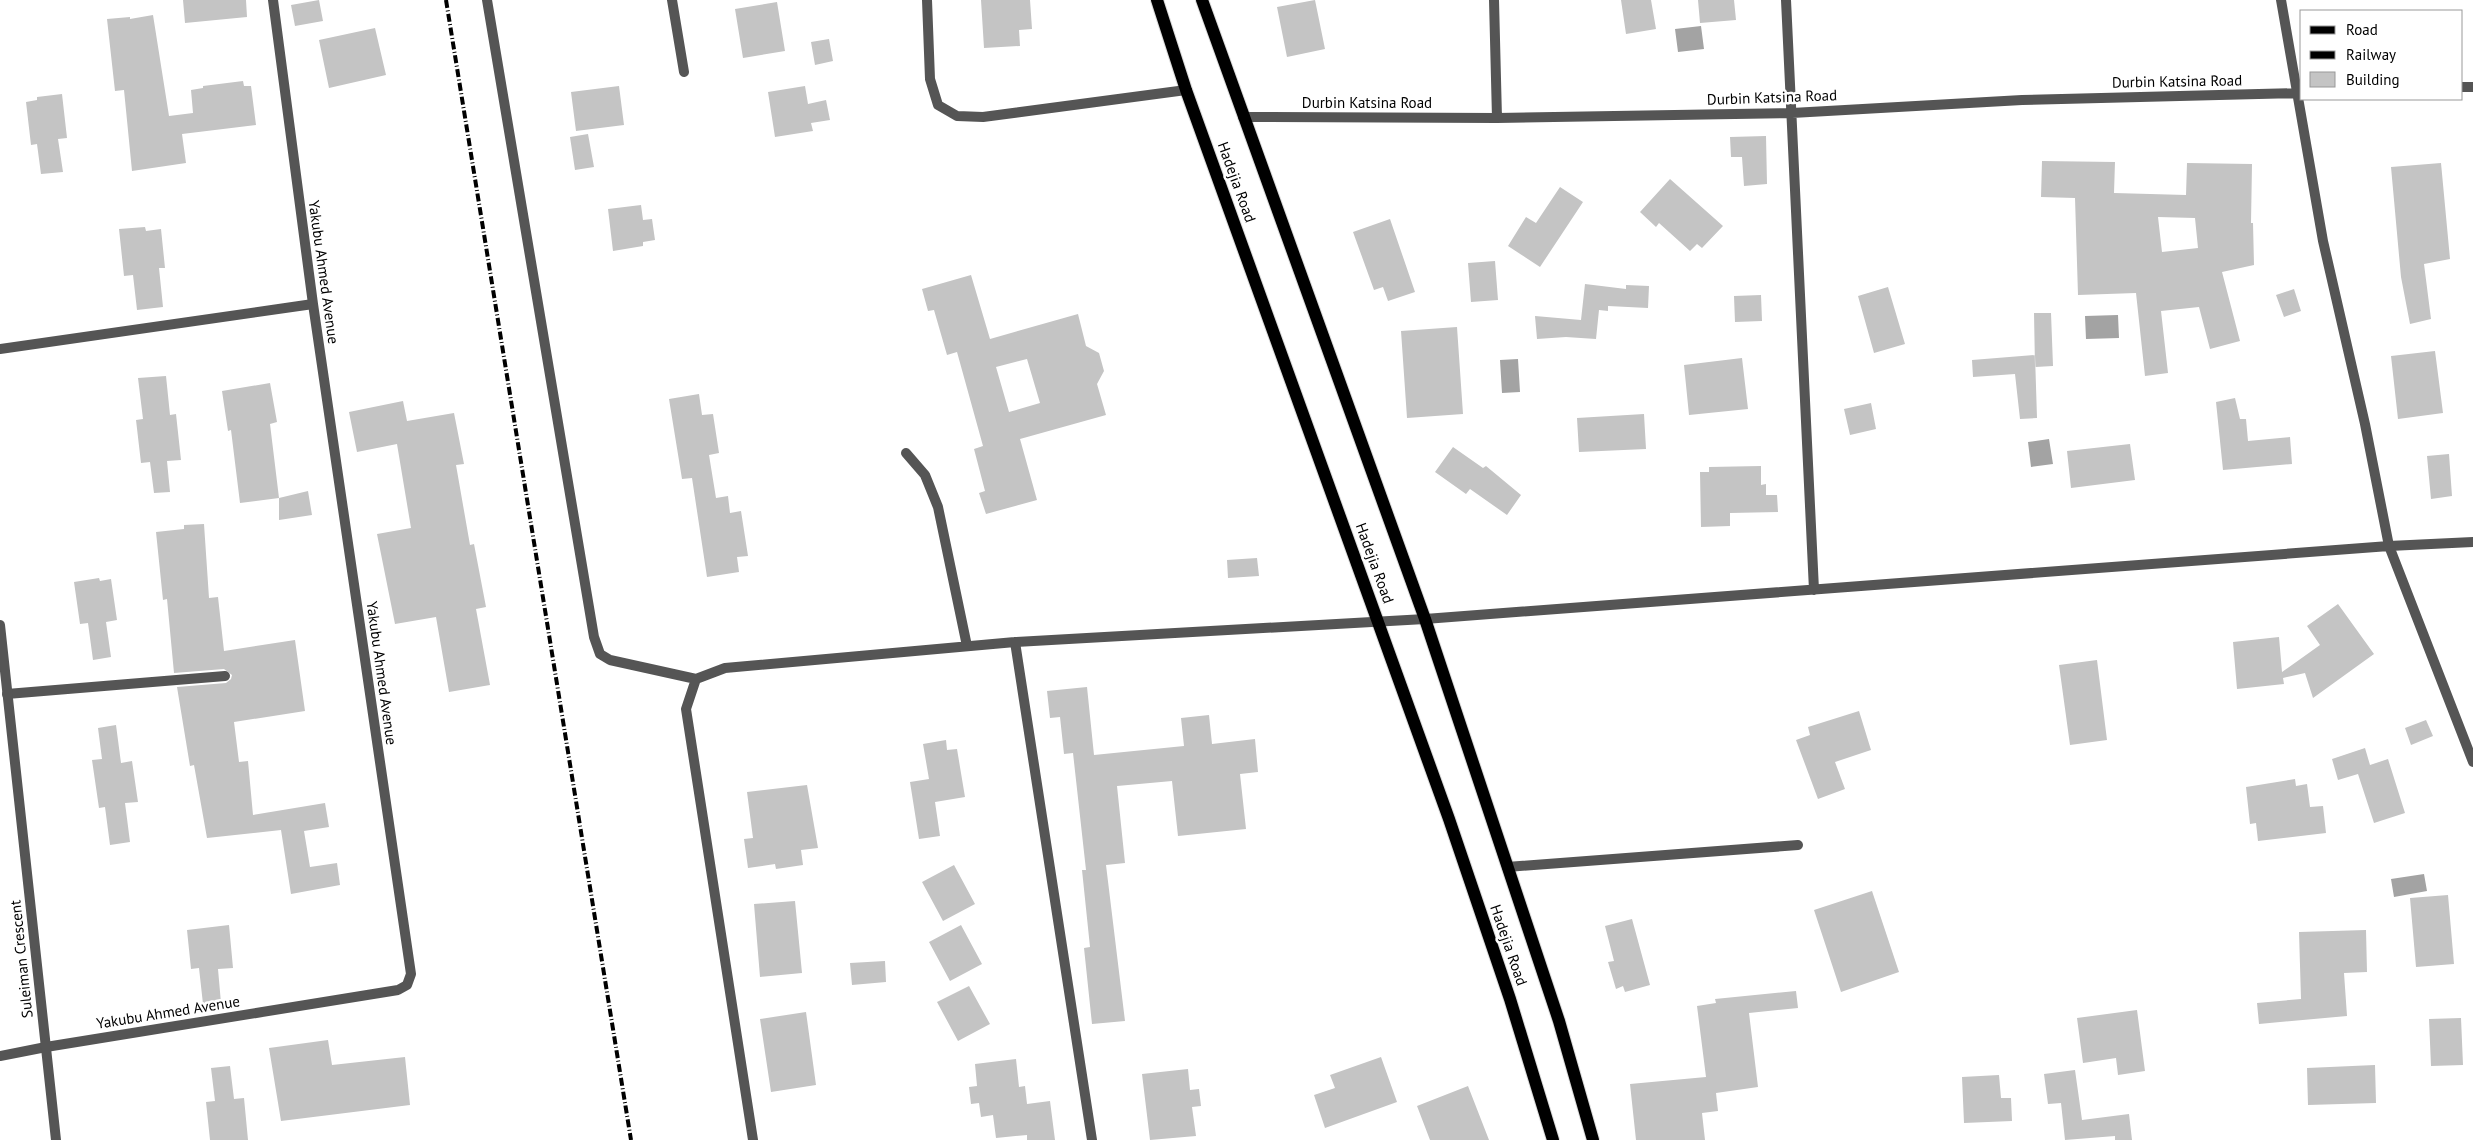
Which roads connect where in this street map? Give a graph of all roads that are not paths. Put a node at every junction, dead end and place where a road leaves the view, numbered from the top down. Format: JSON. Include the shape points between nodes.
{"nodes":[{"id":1,"x":273,"y":0,"type":"edge"},
{"id":2,"x":487,"y":0,"type":"edge"},
{"id":3,"x":672,"y":0,"type":"edge"},
{"id":4,"x":927,"y":0,"type":"edge"},
{"id":5,"x":1157,"y":0,"type":"edge"},
{"id":6,"x":1202,"y":0,"type":"edge"},
{"id":7,"x":1494,"y":0,"type":"edge"},
{"id":8,"x":1786,"y":0,"type":"edge"},
{"id":9,"x":2281,"y":0,"type":"edge"},
{"id":10,"x":684,"y":72,"type":"dead end"},
{"id":11,"x":1186,"y":90,"type":"junction"},
{"id":12,"x":2299,"y":93,"type":"edge"},
{"id":13,"x":2300,"y":100,"type":"edge"},
{"id":14,"x":1792,"y":113,"type":"junction"},
{"id":15,"x":1243,"y":117,"type":"junction"},
{"id":16,"x":1497,"y":118,"type":"junction"},
{"id":17,"x":313,"y":304,"type":"junction"},
{"id":18,"x":0,"y":349,"type":"edge"},
{"id":19,"x":906,"y":453,"type":"dead end"},
{"id":20,"x":2473,"y":542,"type":"edge"},
{"id":21,"x":2390,"y":546,"type":"junction"},
{"id":22,"x":1814,"y":590,"type":"junction"},
{"id":23,"x":1425,"y":619,"type":"junction"},
{"id":24,"x":1379,"y":622,"type":"junction"},
{"id":25,"x":0,"y":625,"type":"edge"},
{"id":26,"x":1015,"y":642,"type":"junction"},
{"id":27,"x":967,"y":646,"type":"junction"},
{"id":28,"x":225,"y":676,"type":"dead end"},
{"id":29,"x":696,"y":679,"type":"junction"},
{"id":30,"x":8,"y":694,"type":"junction"},
{"id":31,"x":2473,"y":762,"type":"edge"},
{"id":32,"x":1798,"y":846,"type":"dead end"},
{"id":33,"x":1507,"y":867,"type":"junction"},
{"id":34,"x":46,"y":1046,"type":"junction"},
{"id":35,"x":0,"y":1056,"type":"edge"},
{"id":36,"x":56,"y":1140,"type":"edge"},
{"id":37,"x":753,"y":1140,"type":"edge"},
{"id":38,"x":1092,"y":1140,"type":"edge"},
{"id":39,"x":1553,"y":1140,"type":"edge"},
{"id":40,"x":1593,"y":1140,"type":"edge"}],
"edges":[{"from":1,"to":17,"type":"street","name":"Yakubu Ahmed Avenue"},
{"from":2,"to":29,"type":"street","via":[[594,637],[600,654],[610,660]]},
{"from":3,"to":10,"type":"street"},
{"from":4,"to":11,"type":"street","via":[[930,79],[938,105],[957,116],[983,117]]},
{"from":5,"to":11,"type":"main road","name":"Hadejia Road"},
{"from":6,"to":15,"type":"main road","name":"Hadejia Road"},
{"from":7,"to":16,"type":"street"},
{"from":8,"to":14,"type":"street"},
{"from":9,"to":12,"type":"street"},
{"from":11,"to":24,"type":"main road","name":"Hadejia Road"},
{"from":12,"to":14,"type":"street","name":"Durbin Katsina Road","via":[[2022,100]]},
{"from":13,"to":21,"type":"street","via":[[2323,242]]},
{"from":14,"to":16,"type":"street","name":"Durbin Katsina Road"},
{"from":14,"to":22,"type":"street"},
{"from":15,"to":16,"type":"street","name":"Durbin Katsina Road"},
{"from":15,"to":23,"type":"main road","name":"Hadejia Road"},
{"from":17,"to":18,"type":"street"},
{"from":17,"to":34,"type":"street","name":"Yakubu Ahmed Avenue","via":[[410,974],[407,985],[398,990]]},
{"from":19,"to":27,"type":"street","via":[[925,475],[938,507]]},
{"from":20,"to":21,"type":"street"},
{"from":21,"to":22,"type":"street"},
{"from":21,"to":31,"type":"street"},
{"from":22,"to":23,"type":"street"},
{"from":23,"to":24,"type":"street"},
{"from":23,"to":33,"type":"main road","name":"Hadejia Road"},
{"from":24,"to":26,"type":"street"},
{"from":24,"to":39,"type":"main road","name":"Hadejia Road","via":[[1507,990]]},
{"from":25,"to":30,"type":"street","name":"Suleiman Crescent"},
{"from":26,"to":27,"type":"street"},
{"from":26,"to":38,"type":"street"},
{"from":27,"to":29,"type":"street","via":[[725,668]]},
{"from":28,"to":30,"type":"street"},
{"from":29,"to":37,"type":"street","via":[[686,709]]},
{"from":30,"to":34,"type":"street","name":"Suleiman Crescent"},
{"from":32,"to":33,"type":"street"},
{"from":33,"to":40,"type":"main road","name":"Hadejia Road","via":[[1559,1021]]},
{"from":34,"to":35,"type":"street"},
{"from":34,"to":36,"type":"street","name":"Suleiman Crescent"}]}
